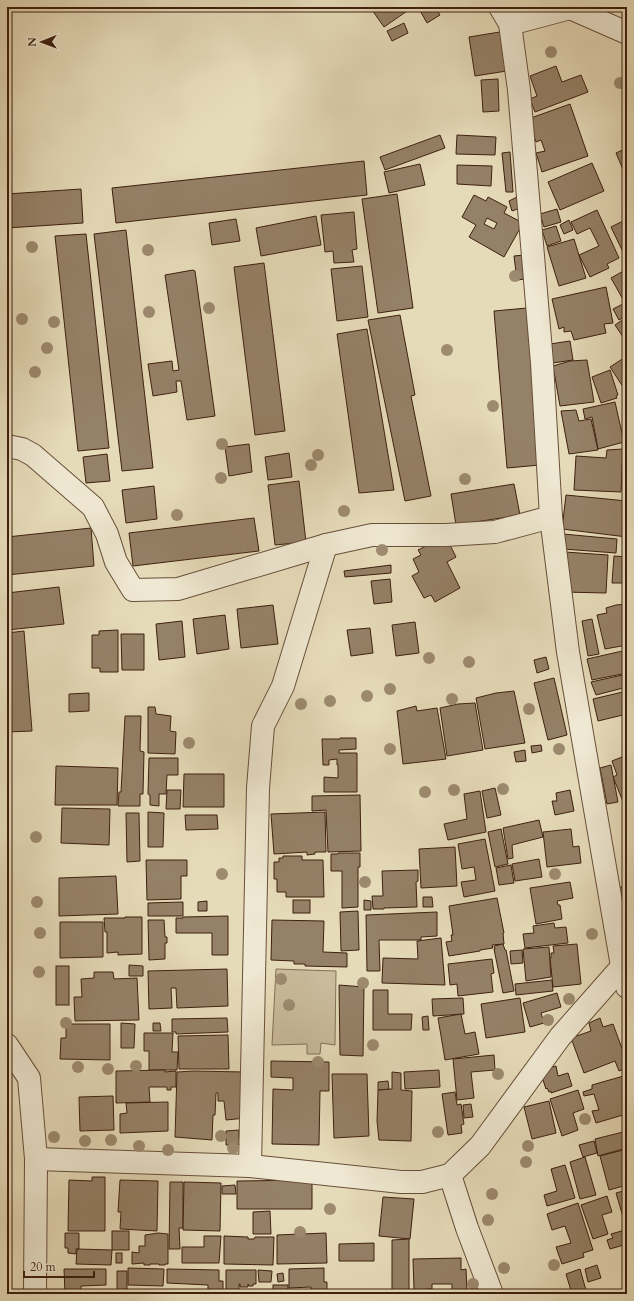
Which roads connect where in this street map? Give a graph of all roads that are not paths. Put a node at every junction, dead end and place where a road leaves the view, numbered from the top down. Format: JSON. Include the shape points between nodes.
{"nodes":[{"id":1,"x":570,"y":7,"type":"edge"},
{"id":2,"x":505,"y":16,"type":"edge"},
{"id":3,"x":627,"y":33,"type":"edge"},
{"id":4,"x":7,"y":446,"type":"edge"},
{"id":5,"x":551,"y":517,"type":"junction"},
{"id":6,"x":326,"y":545,"type":"junction"},
{"id":7,"x":625,"y":971,"type":"edge"},
{"id":8,"x":7,"y":1045,"type":"edge"},
{"id":9,"x":36,"y":1159,"type":"junction"},
{"id":10,"x":250,"y":1166,"type":"junction"},
{"id":11,"x":450,"y":1175,"type":"junction"},
{"id":12,"x":35,"y":1294,"type":"edge"},
{"id":13,"x":492,"y":1294,"type":"edge"}],
"edges":[{"from":1,"to":2,"type":"street"},
{"from":1,"to":3,"type":"street"},
{"from":2,"to":5,"type":"street","via":[[519,90],[538,316]]},
{"from":4,"to":6,"type":"street","via":[[22,449],[33,455],[93,507],[108,534],[116,562],[133,590],[178,589]]},
{"from":5,"to":6,"type":"street","via":[[495,532],[372,535]]},
{"from":5,"to":7,"type":"street","via":[[568,652]]},
{"from":6,"to":10,"type":"street","via":[[283,686],[263,726],[258,788]]},
{"from":7,"to":11,"type":"street","via":[[560,1037],[480,1146]]},
{"from":8,"to":9,"type":"street","via":[[29,1078]]},
{"from":9,"to":10,"type":"street"},
{"from":9,"to":12,"type":"street"},
{"from":10,"to":11,"type":"street","via":[[401,1182],[422,1182]]},
{"from":11,"to":13,"type":"street"}]}
